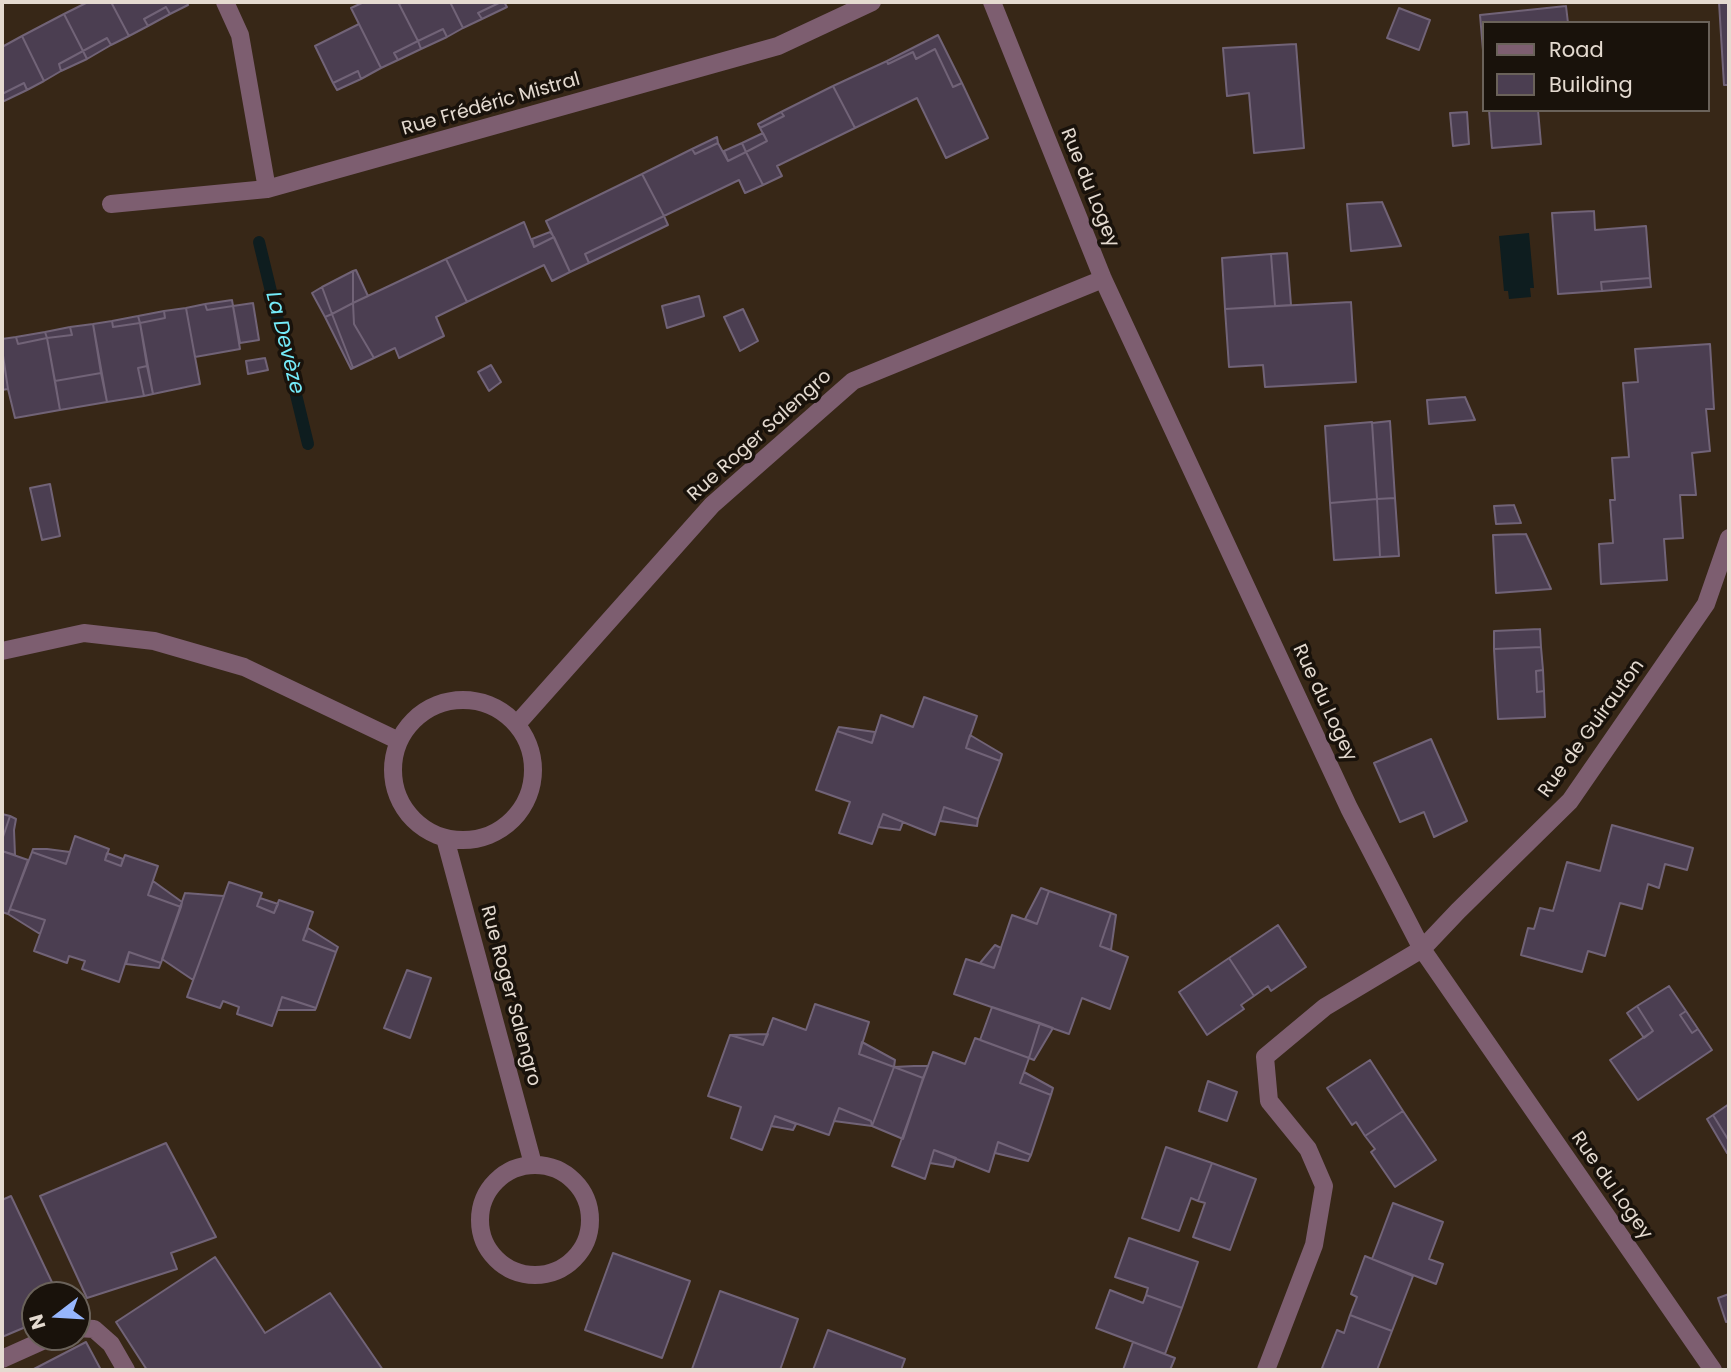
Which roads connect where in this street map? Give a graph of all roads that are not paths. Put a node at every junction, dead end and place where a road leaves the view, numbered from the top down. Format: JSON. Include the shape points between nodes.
{"nodes":[{"id":1,"x":225,"y":2,"type":"edge"},
{"id":2,"x":872,"y":2,"type":"edge"},
{"id":3,"x":992,"y":2,"type":"edge"},
{"id":4,"x":267,"y":189,"type":"junction"},
{"id":5,"x":111,"y":204,"type":"dead end"},
{"id":6,"x":1103,"y":279,"type":"junction"},
{"id":7,"x":1729,"y":538,"type":"edge"},
{"id":8,"x":2,"y":651,"type":"edge"},
{"id":9,"x":517,"y":724,"type":"junction"},
{"id":10,"x":399,"y":741,"type":"junction"},
{"id":11,"x":445,"y":838,"type":"junction"},
{"id":12,"x":1422,"y":949,"type":"junction"},
{"id":13,"x":533,"y":1164,"type":"junction"},
{"id":14,"x":91,"y":1329,"type":"edge"},
{"id":15,"x":21,"y":1350,"type":"edge"},
{"id":16,"x":2,"y":1359,"type":"edge"},
{"id":17,"x":126,"y":1370,"type":"edge"},
{"id":18,"x":1266,"y":1370,"type":"edge"},
{"id":19,"x":1713,"y":1370,"type":"edge"}],
"edges":[{"from":1,"to":4,"type":"street","via":[[240,35]]},
{"from":2,"to":4,"type":"street","name":"Rue Frédéric Mistral","via":[[778,46]]},
{"from":3,"to":6,"type":"street","name":"Rue du Logey"},
{"from":4,"to":5,"type":"street","name":"Rue Frédéric Mistral"},
{"from":6,"to":9,"type":"street","name":"Rue Roger Salengro","via":[[853,381],[712,505]]},
{"from":6,"to":12,"type":"street","name":"Rue du Logey","via":[[1349,808]]},
{"from":7,"to":12,"type":"street","name":"Rue de Guirauton","via":[[1706,604],[1570,802]]},
{"from":8,"to":10,"type":"street","via":[[84,633],[154,641],[244,667]]},
{"from":9,"to":10,"type":"street","via":[[499,709],[477,700],[453,700],[430,707],[412,721]]},
{"from":9,"to":11,"type":"street","via":[[532,756],[533,778],[517,816],[481,839]]},
{"from":10,"to":11,"type":"street","via":[[393,765],[395,789],[406,811],[423,828]]},
{"from":11,"to":13,"type":"street","name":"Rue Roger Salengro"},
{"from":12,"to":18,"type":"street","name":"Rue de Guirauton","via":[[1325,1007],[1265,1057],[1269,1101],[1308,1149],[1324,1186],[1314,1245]]},
{"from":12,"to":19,"type":"street","name":"Rue du Logey"},
{"from":13,"to":13,"type":"street","via":[[498,1178],[480,1210],[480,1230],[499,1262],[534,1275],[568,1264],[580,1251],[589,1218],[587,1202],[566,1174]]},
{"from":14,"to":17,"type":"street","via":[[111,1344]]},
{"from":15,"to":16,"type":"street"}]}
